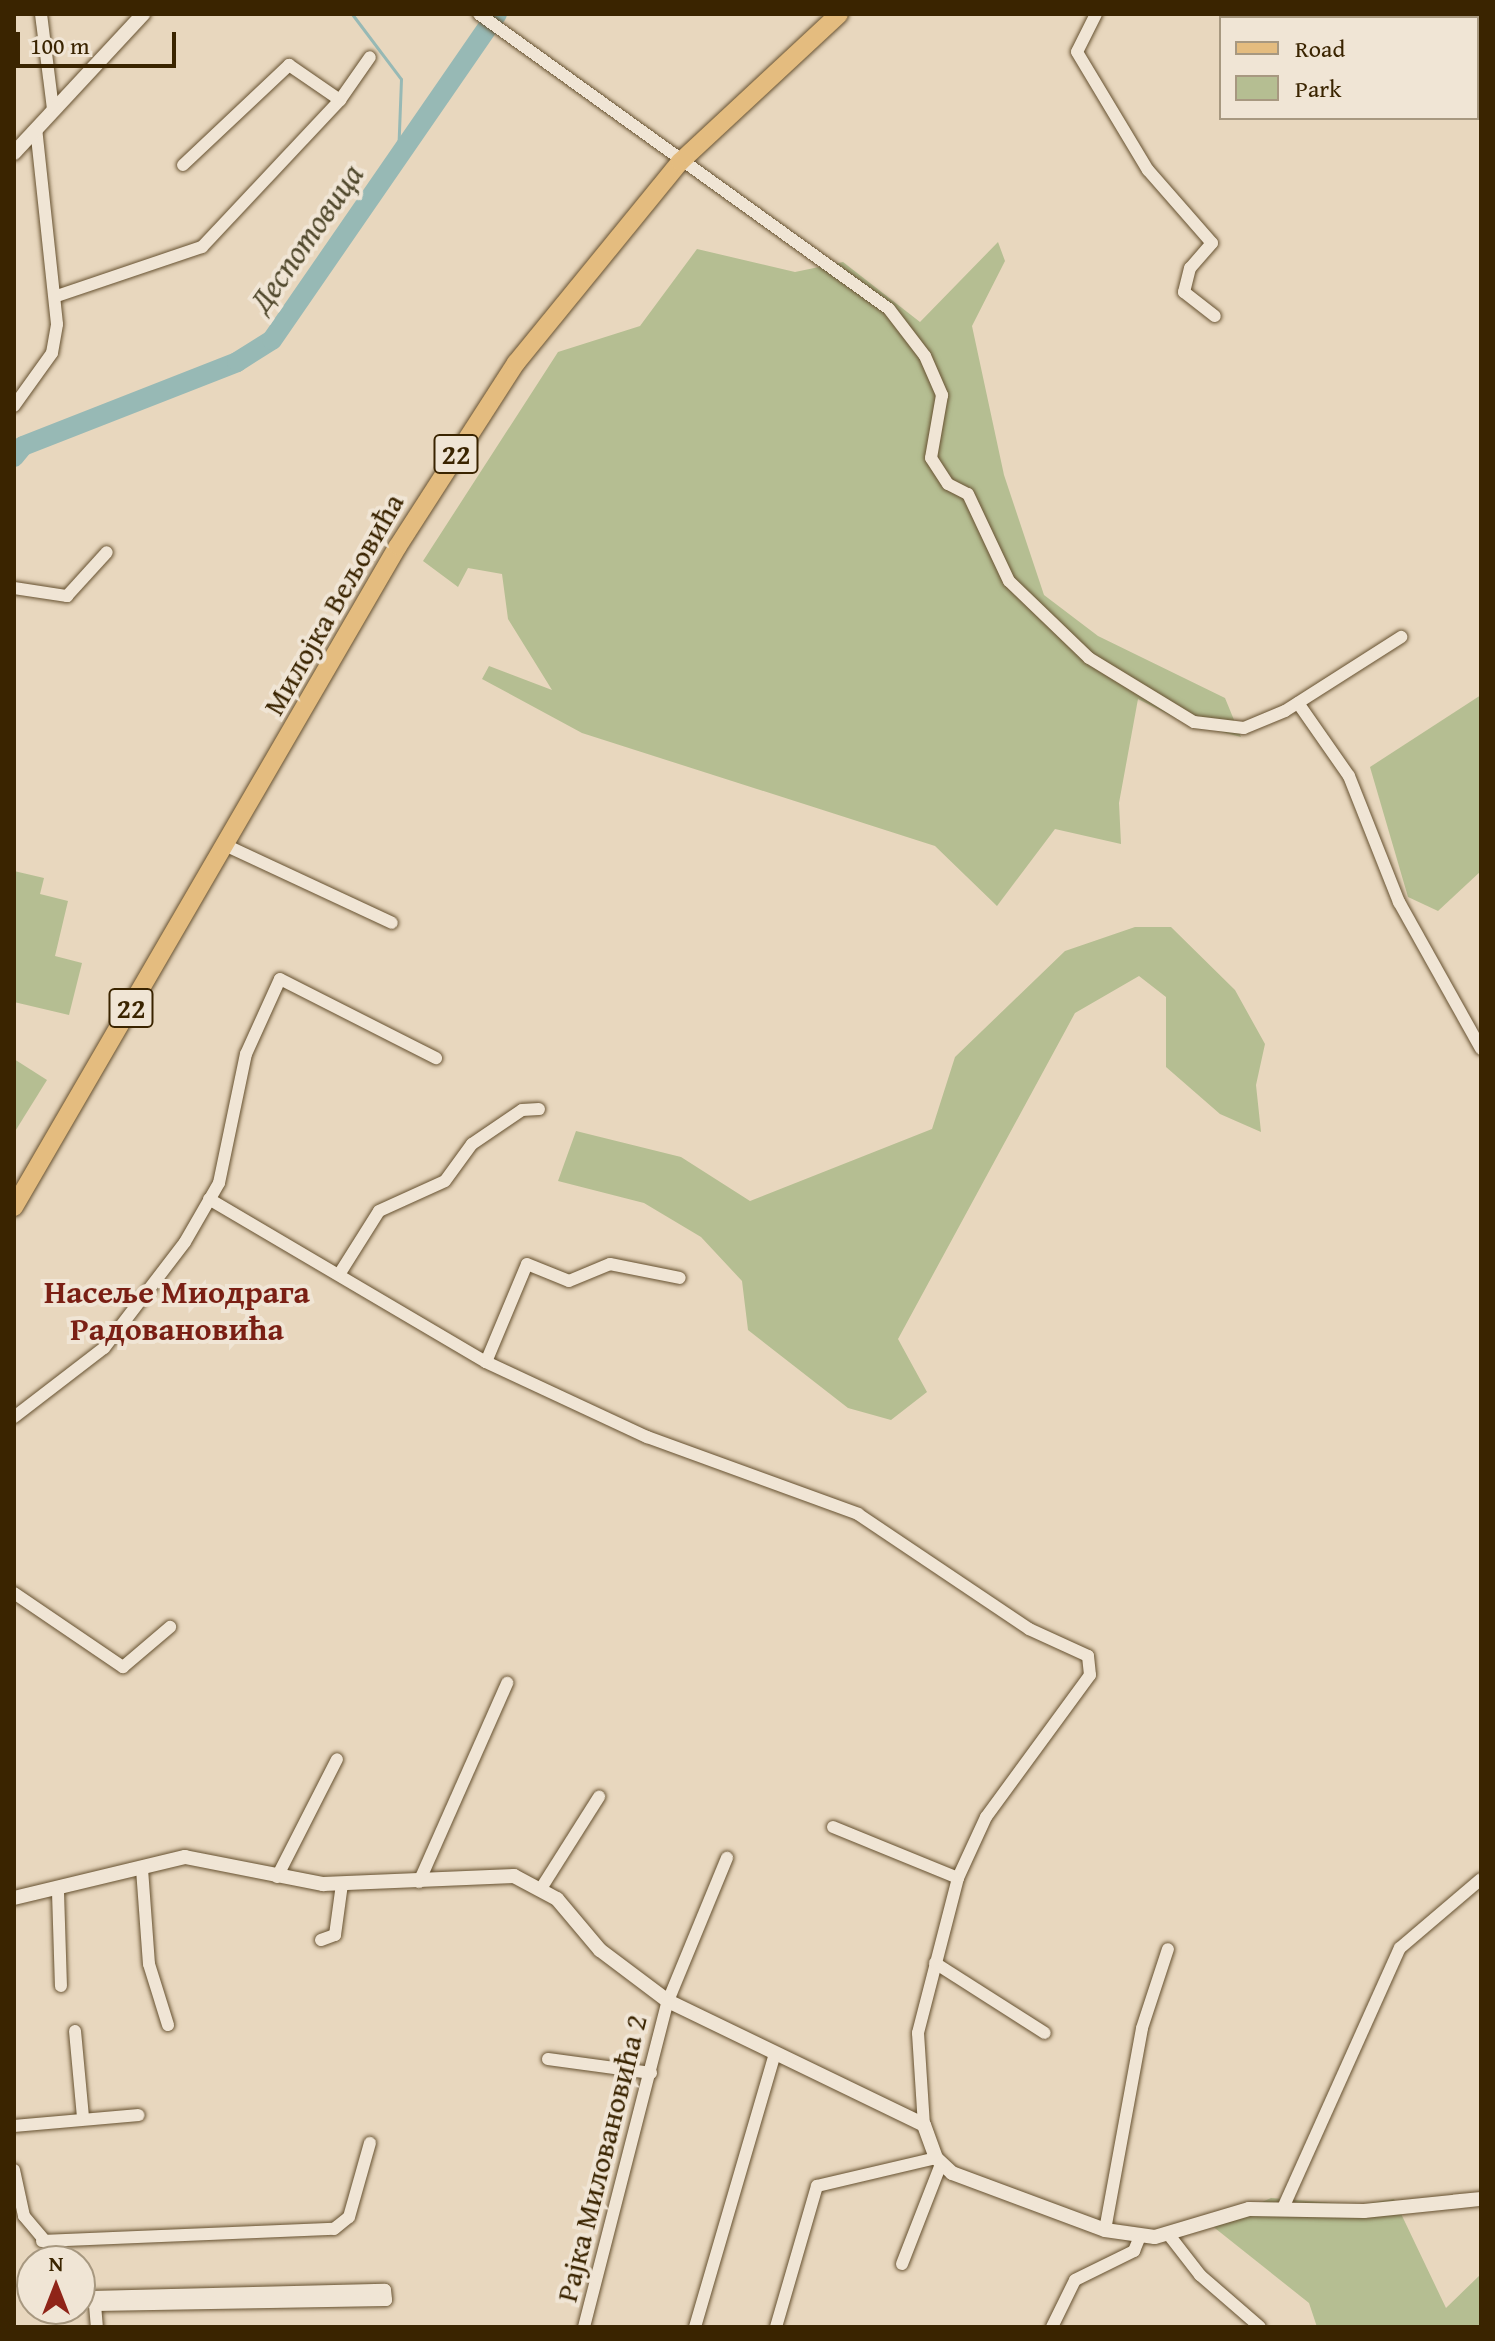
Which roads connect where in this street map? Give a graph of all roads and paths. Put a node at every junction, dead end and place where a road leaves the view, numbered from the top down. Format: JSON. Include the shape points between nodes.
{"nodes":[{"id":1,"x":41,"y":14,"type":"edge"},
{"id":2,"x":143,"y":14,"type":"edge"},
{"id":3,"x":479,"y":14,"type":"edge"},
{"id":4,"x":839,"y":14,"type":"edge"},
{"id":5,"x":1096,"y":14,"type":"edge"},
{"id":6,"x":370,"y":57,"type":"dead end"},
{"id":7,"x":340,"y":100,"type":"junction"},
{"id":8,"x":53,"y":109,"type":"junction"},
{"id":9,"x":36,"y":129,"type":"junction"},
{"id":10,"x":14,"y":153,"type":"edge"},
{"id":11,"x":680,"y":162,"type":"junction"},
{"id":12,"x":183,"y":165,"type":"dead end"},
{"id":13,"x":57,"y":296,"type":"junction"},
{"id":14,"x":1215,"y":316,"type":"dead end"},
{"id":15,"x":14,"y":406,"type":"edge"},
{"id":16,"x":107,"y":552,"type":"dead end"},
{"id":17,"x":14,"y":588,"type":"edge"},
{"id":18,"x":1401,"y":637,"type":"dead end"},
{"id":19,"x":1298,"y":703,"type":"junction"},
{"id":20,"x":225,"y":845,"type":"junction"},
{"id":21,"x":392,"y":923,"type":"dead end"},
{"id":22,"x":1481,"y":1049,"type":"edge"},
{"id":23,"x":436,"y":1058,"type":"dead end"},
{"id":24,"x":539,"y":1109,"type":"dead end"},
{"id":25,"x":209,"y":1199,"type":"junction"},
{"id":26,"x":14,"y":1207,"type":"edge"},
{"id":27,"x":340,"y":1273,"type":"junction"},
{"id":28,"x":680,"y":1278,"type":"dead end"},
{"id":29,"x":486,"y":1362,"type":"junction"},
{"id":30,"x":14,"y":1417,"type":"edge"},
{"id":31,"x":14,"y":1593,"type":"edge"},
{"id":32,"x":170,"y":1627,"type":"dead end"},
{"id":33,"x":507,"y":1683,"type":"dead end"},
{"id":34,"x":337,"y":1759,"type":"dead end"},
{"id":35,"x":599,"y":1797,"type":"dead end"},
{"id":36,"x":833,"y":1827,"type":"dead end"},
{"id":37,"x":727,"y":1858,"type":"dead end"},
{"id":38,"x":142,"y":1869,"type":"junction"},
{"id":39,"x":277,"y":1877,"type":"junction"},
{"id":40,"x":958,"y":1878,"type":"junction"},
{"id":41,"x":1481,"y":1879,"type":"edge"},
{"id":42,"x":419,"y":1882,"type":"junction"},
{"id":43,"x":342,"y":1884,"type":"junction"},
{"id":44,"x":542,"y":1887,"type":"junction"},
{"id":45,"x":58,"y":1892,"type":"junction"},
{"id":46,"x":14,"y":1898,"type":"edge"},
{"id":47,"x":321,"y":1940,"type":"dead end"},
{"id":48,"x":1168,"y":1949,"type":"dead end"},
{"id":49,"x":935,"y":1963,"type":"junction"},
{"id":50,"x":61,"y":1986,"type":"dead end"},
{"id":51,"x":668,"y":2001,"type":"junction"},
{"id":52,"x":168,"y":2025,"type":"dead end"},
{"id":53,"x":75,"y":2031,"type":"dead end"},
{"id":54,"x":1045,"y":2033,"type":"dead end"},
{"id":55,"x":774,"y":2056,"type":"junction"},
{"id":56,"x":548,"y":2059,"type":"dead end"},
{"id":57,"x":651,"y":2073,"type":"junction"},
{"id":58,"x":139,"y":2115,"type":"dead end"},
{"id":59,"x":83,"y":2118,"type":"junction"},
{"id":60,"x":924,"y":2125,"type":"junction"},
{"id":61,"x":14,"y":2126,"type":"edge"},
{"id":62,"x":370,"y":2143,"type":"dead end"},
{"id":63,"x":938,"y":2161,"type":"junction"},
{"id":64,"x":14,"y":2170,"type":"edge"},
{"id":65,"x":16,"y":2199,"type":"edge"},
{"id":66,"x":1481,"y":2199,"type":"edge"},
{"id":67,"x":1283,"y":2208,"type":"junction"},
{"id":68,"x":1105,"y":2230,"type":"junction"},
{"id":69,"x":1169,"y":2235,"type":"junction"},
{"id":70,"x":1140,"y":2236,"type":"junction"},
{"id":71,"x":42,"y":2241,"type":"junction"},
{"id":72,"x":46,"y":2245,"type":"edge"},
{"id":73,"x":902,"y":2264,"type":"dead end"},
{"id":74,"x":93,"y":2301,"type":"joint"},
{"id":75,"x":584,"y":2327,"type":"edge"},
{"id":76,"x":695,"y":2327,"type":"edge"},
{"id":77,"x":776,"y":2327,"type":"edge"},
{"id":78,"x":1052,"y":2327,"type":"edge"},
{"id":79,"x":1260,"y":2327,"type":"edge"}],
"edges":[{"from":1,"to":8,"type":"street"},
{"from":2,"to":8,"type":"street"},
{"from":3,"to":11,"type":"street"},
{"from":4,"to":11,"type":"main road","name":"Милојка Вељовића","number":"22"},
{"from":5,"to":14,"type":"street","via":[[1077,52],[1148,170],[1212,243],[1190,268],[1184,292]]},
{"from":6,"to":7,"type":"street"},
{"from":7,"to":12,"type":"street","via":[[289,65]]},
{"from":7,"to":13,"type":"street","via":[[202,247]]},
{"from":8,"to":9,"type":"street"},
{"from":9,"to":10,"type":"street"},
{"from":9,"to":13,"type":"street"},
{"from":11,"to":19,"type":"street","via":[[897,320],[925,356],[942,395],[931,458],[948,484],[968,494],[1009,581],[1041,617],[1089,658],[1194,722],[1244,728]]},
{"from":11,"to":20,"type":"main road","name":"Милојка Вељовића","number":"22","via":[[559,304],[471,429]]},
{"from":13,"to":15,"type":"street","via":[[52,353]]},
{"from":16,"to":17,"type":"street","via":[[67,596]]},
{"from":18,"to":19,"type":"street"},
{"from":19,"to":22,"type":"street","via":[[1349,776],[1399,902]]},
{"from":20,"to":21,"type":"street"},
{"from":20,"to":26,"type":"main road","name":"Милојка Вељовића","number":"22"},
{"from":23,"to":25,"type":"street","via":[[280,979],[246,1054],[220,1177]]},
{"from":24,"to":27,"type":"street","via":[[522,1110],[472,1144],[445,1181],[379,1211]]},
{"from":25,"to":27,"type":"street"},
{"from":25,"to":30,"type":"street","via":[[185,1242],[104,1348]]},
{"from":27,"to":29,"type":"street","via":[[412,1325]]},
{"from":28,"to":29,"type":"street","via":[[610,1264],[569,1281],[527,1264]]},
{"from":29,"to":40,"type":"street","via":[[647,1437],[858,1514],[1091,1661],[1053,1730],[986,1817]]},
{"from":31,"to":32,"type":"street","via":[[123,1667]]},
{"from":33,"to":42,"type":"street"},
{"from":34,"to":39,"type":"street"},
{"from":35,"to":44,"type":"street"},
{"from":36,"to":40,"type":"street"},
{"from":37,"to":51,"type":"street","name":"Рајка Миловановића 2"},
{"from":38,"to":39,"type":"street","via":[[185,1857]]},
{"from":38,"to":45,"type":"street"},
{"from":38,"to":52,"type":"street","via":[[149,1964]]},
{"from":39,"to":43,"type":"street"},
{"from":40,"to":49,"type":"street"},
{"from":41,"to":67,"type":"street","via":[[1400,1948]]},
{"from":42,"to":43,"type":"street"},
{"from":42,"to":44,"type":"street","via":[[514,1876]]},
{"from":43,"to":47,"type":"street","via":[[335,1935]]},
{"from":44,"to":51,"type":"street","via":[[600,1950]]},
{"from":45,"to":46,"type":"street"},
{"from":45,"to":50,"type":"street"},
{"from":48,"to":68,"type":"street","via":[[1142,2028]]},
{"from":49,"to":54,"type":"street"},
{"from":49,"to":60,"type":"street","via":[[918,2033]]},
{"from":51,"to":55,"type":"street"},
{"from":51,"to":57,"type":"street","name":"Рајка Миловановића 2"},
{"from":53,"to":59,"type":"street"},
{"from":55,"to":60,"type":"street"},
{"from":55,"to":76,"type":"street"},
{"from":56,"to":57,"type":"street"},
{"from":57,"to":75,"type":"street","name":"Рајка Миловановића 2"},
{"from":58,"to":59,"type":"street"},
{"from":59,"to":61,"type":"street"},
{"from":60,"to":63,"type":"street"},
{"from":62,"to":71,"type":"street","via":[[349,2217],[334,2229]]},
{"from":63,"to":68,"type":"street","via":[[973,2184]]},
{"from":63,"to":73,"type":"street"},
{"from":63,"to":77,"type":"street","via":[[817,2186]]},
{"from":64,"to":65,"type":"street"},
{"from":65,"to":71,"type":"street"},
{"from":66,"to":67,"type":"street","via":[[1364,2211]]},
{"from":67,"to":69,"type":"street","via":[[1249,2209]]},
{"from":68,"to":70,"type":"street"},
{"from":69,"to":70,"type":"street"},
{"from":69,"to":79,"type":"street","via":[[1200,2275]]},
{"from":70,"to":78,"type":"street","via":[[1134,2251],[1075,2280]]},
{"from":71,"to":72,"type":"street"},
{"from":74,"to":74,"type":"street","via":[[386,2300],[385,2290]]}]}
